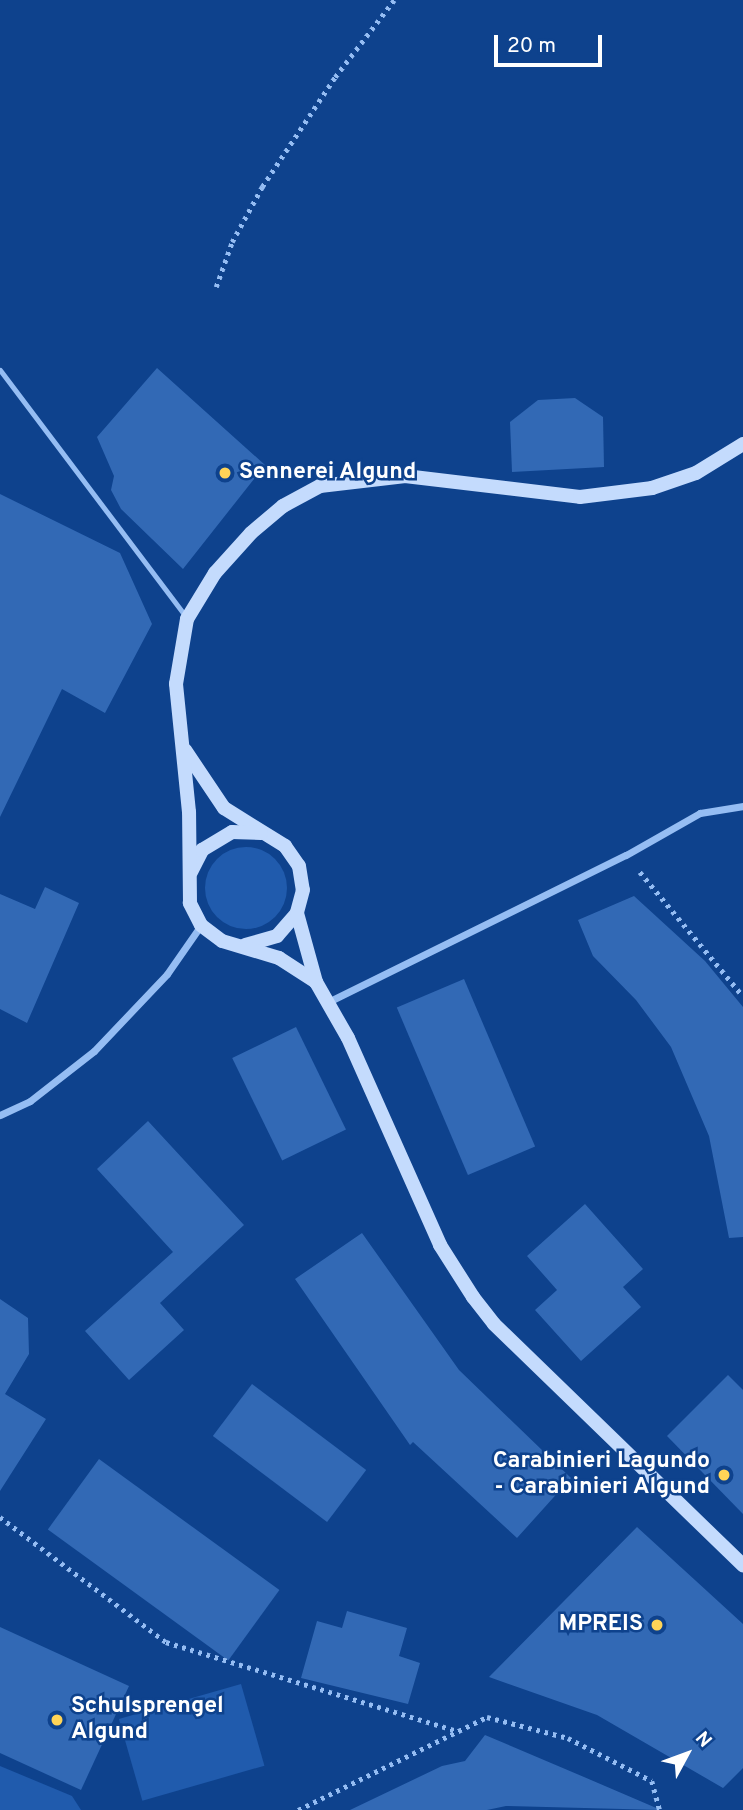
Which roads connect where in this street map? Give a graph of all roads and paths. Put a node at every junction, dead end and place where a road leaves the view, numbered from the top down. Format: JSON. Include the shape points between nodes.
{"nodes":[{"id":1,"x":394,"y":0,"type":"edge"},
{"id":2,"x":216,"y":287,"type":"dead end"},
{"id":3,"x":0,"y":370,"type":"edge"},
{"id":4,"x":743,"y":444,"type":"edge"},
{"id":5,"x":187,"y":619,"type":"junction"},
{"id":6,"x":184,"y":749,"type":"junction"},
{"id":7,"x":743,"y":806,"type":"edge"},
{"id":8,"x":262,"y":833,"type":"junction"},
{"id":9,"x":626,"y":855,"type":"junction"},
{"id":10,"x":189,"y":876,"type":"junction"},
{"id":11,"x":297,"y":913,"type":"junction"},
{"id":12,"x":201,"y":925,"type":"junction"},
{"id":13,"x":245,"y":945,"type":"junction"},
{"id":14,"x":316,"y":982,"type":"junction"},
{"id":15,"x":743,"y":996,"type":"edge"},
{"id":16,"x":328,"y":1002,"type":"junction"},
{"id":17,"x":0,"y":1115,"type":"edge"},
{"id":18,"x":0,"y":1517,"type":"edge"},
{"id":19,"x":743,"y":1566,"type":"edge"},
{"id":20,"x":458,"y":1731,"type":"junction"},
{"id":21,"x":298,"y":1810,"type":"edge"},
{"id":22,"x":660,"y":1810,"type":"edge"}],
"edges":[{"from":1,"to":2,"type":"path","via":[[335,77],[262,187],[232,242]]},
{"from":3,"to":5,"type":"lane"},
{"from":4,"to":5,"type":"main road","via":[[696,473],[652,488],[580,497],[405,476],[320,486],[283,506],[251,533],[215,573]]},
{"from":5,"to":6,"type":"main road","via":[[176,684]]},
{"from":6,"to":8,"type":"main road","via":[[224,808]]},
{"from":6,"to":10,"type":"main road"},
{"from":7,"to":9,"type":"street","via":[[699,813]]},
{"from":8,"to":10,"type":"main road","via":[[232,832],[202,850]]},
{"from":8,"to":11,"type":"main road","via":[[285,846],[299,866],[303,890]]},
{"from":9,"to":15,"type":"path"},
{"from":9,"to":16,"type":"street"},
{"from":10,"to":12,"type":"main road","via":[[190,903]]},
{"from":11,"to":13,"type":"main road","via":[[277,936]]},
{"from":11,"to":14,"type":"main road"},
{"from":12,"to":13,"type":"main road","via":[[222,941]]},
{"from":12,"to":17,"type":"street","via":[[167,974],[94,1051],[30,1101]]},
{"from":13,"to":14,"type":"main road","via":[[279,958]]},
{"from":14,"to":16,"type":"main road"},
{"from":16,"to":19,"type":"main road","via":[[440,1245],[473,1297],[503,1333]]},
{"from":18,"to":20,"type":"path","via":[[166,1642]]},
{"from":20,"to":21,"type":"path"},
{"from":20,"to":22,"type":"path","via":[[487,1717],[568,1738],[652,1781]]}]}
